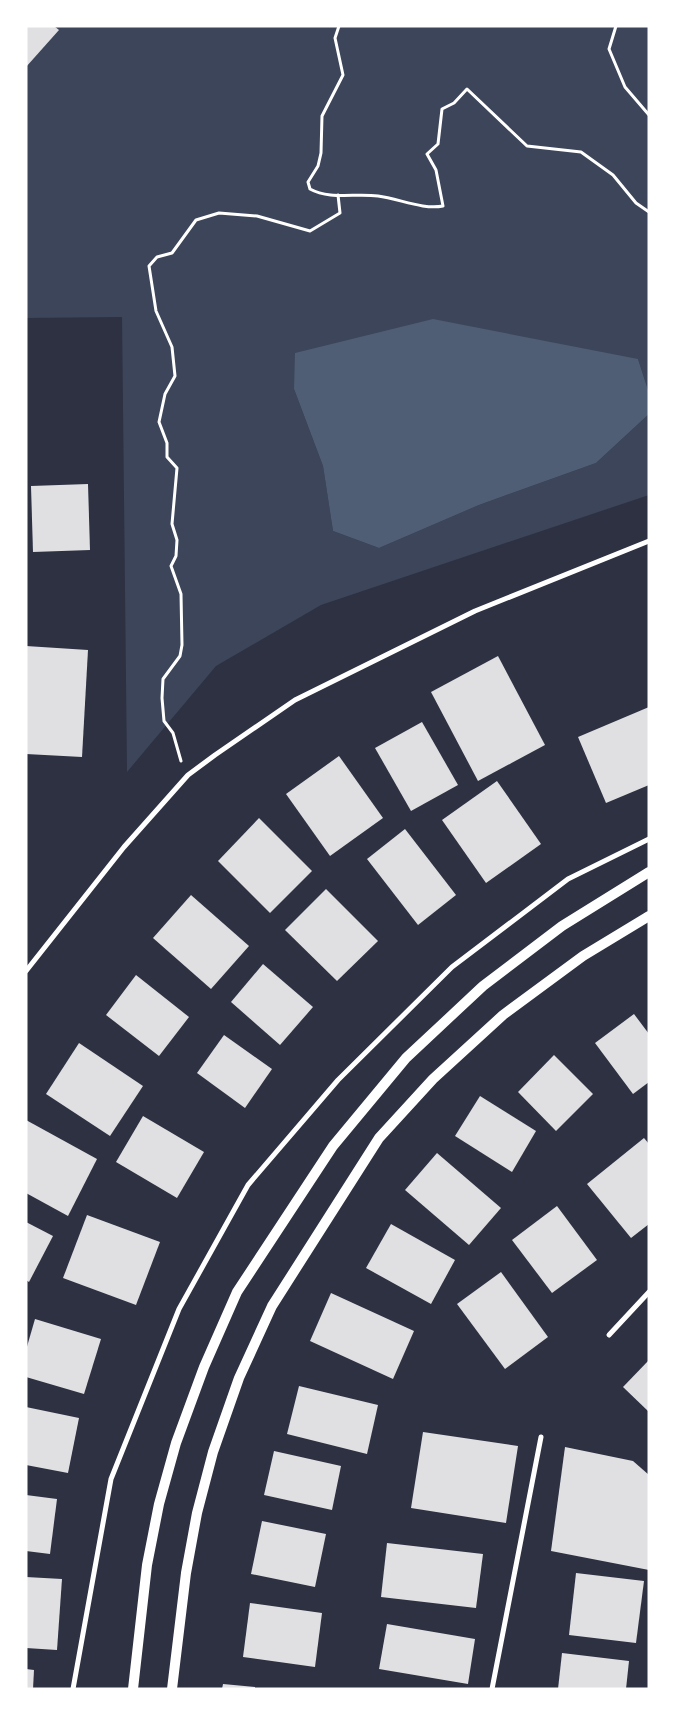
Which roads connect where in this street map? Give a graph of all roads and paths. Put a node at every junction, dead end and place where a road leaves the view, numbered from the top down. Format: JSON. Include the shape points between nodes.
{"nodes":[{"id":1,"x":339,"y":26,"type":"edge"},
{"id":2,"x":616,"y":26,"type":"edge"},
{"id":3,"x":649,"y":115,"type":"edge"},
{"id":4,"x":338,"y":195,"type":"junction"},
{"id":5,"x":649,"y":212,"type":"edge"},
{"id":6,"x":649,"y":542,"type":"edge"},
{"id":7,"x":188,"y":775,"type":"junction"},
{"id":8,"x":649,"y":839,"type":"edge"},
{"id":9,"x":649,"y":872,"type":"edge"},
{"id":10,"x":649,"y":916,"type":"edge"},
{"id":11,"x":26,"y":971,"type":"edge"},
{"id":12,"x":649,"y":1292,"type":"edge"},
{"id":13,"x":609,"y":1335,"type":"dead end"},
{"id":14,"x":541,"y":1437,"type":"dead end"},
{"id":15,"x":73,"y":1689,"type":"edge"},
{"id":16,"x":133,"y":1689,"type":"edge"},
{"id":17,"x":172,"y":1689,"type":"edge"},
{"id":18,"x":492,"y":1689,"type":"edge"}],
"edges":[{"from":1,"to":4,"type":"path","via":[[335,38],[343,75],[322,116],[321,153],[318,166],[308,182],[310,189],[322,196]]},
{"from":2,"to":3,"type":"path","via":[[609,49],[625,87]]},
{"from":4,"to":5,"type":"path","via":[[378,196],[432,208],[443,206],[436,170],[427,154],[438,144],[442,109],[454,103],[467,89],[527,146],[581,152],[614,175],[636,203]]},
{"from":4,"to":7,"type":"path","via":[[340,213],[310,231],[257,216],[219,213],[196,220],[172,253],[157,257],[149,266],[156,311],[172,347],[175,376],[164,394],[159,422],[167,443],[167,456],[177,468],[172,524],[177,548],[172,566],[181,594],[183,618],[180,656],[164,679],[162,698],[164,721],[173,734],[178,755]]},
{"from":6,"to":7,"type":"street","via":[[475,611],[295,700]]},
{"from":7,"to":11,"type":"street","via":[[124,847]]},
{"from":8,"to":15,"type":"street","via":[[568,879],[452,967],[338,1080],[248,1185],[178,1309],[111,1479]]},
{"from":9,"to":16,"type":"main road","via":[[562,926],[482,986],[406,1058],[333,1146],[237,1292],[200,1375],[159,1504],[147,1565]]},
{"from":10,"to":17,"type":"main road","via":[[583,956],[503,1015],[433,1079],[379,1138],[272,1306],[239,1378],[213,1452],[197,1513]]},
{"from":12,"to":13,"type":"street"},
{"from":14,"to":18,"type":"street"}]}
